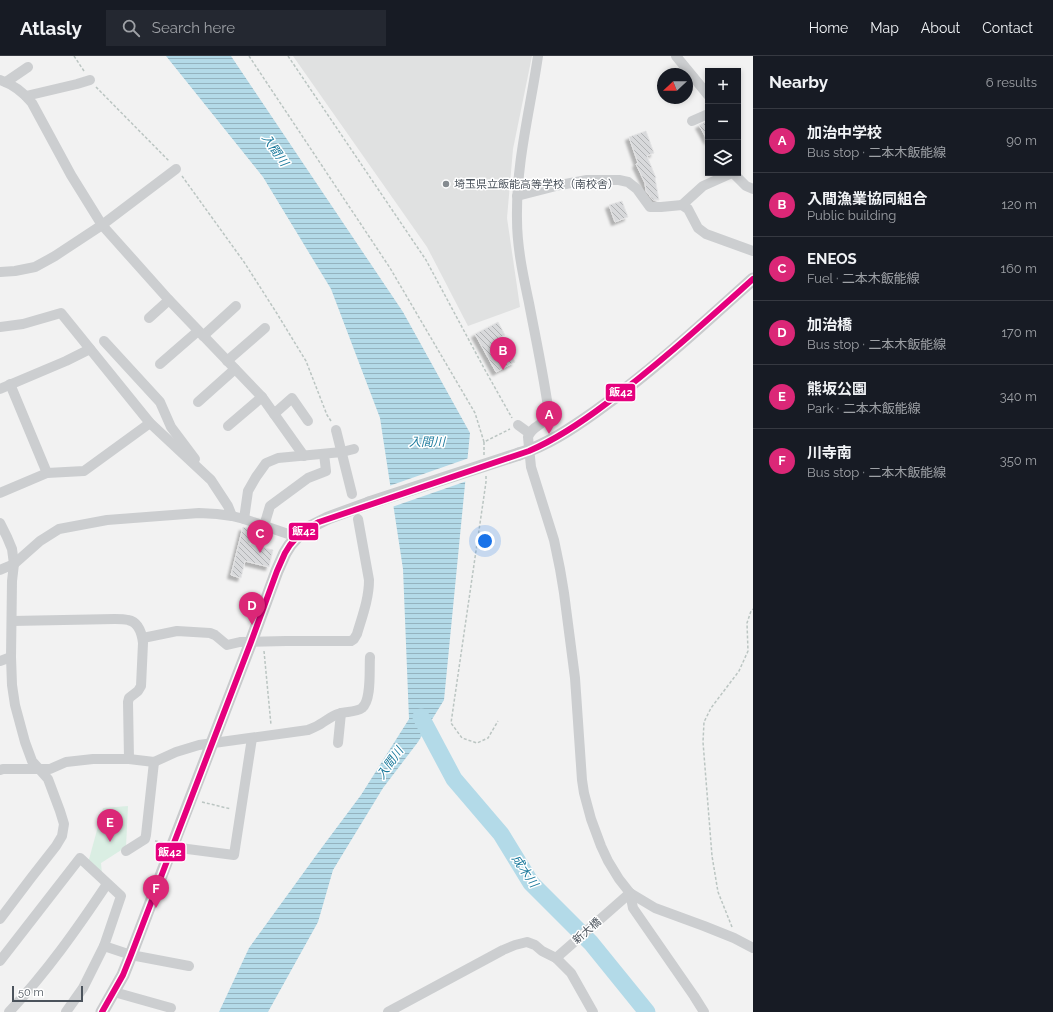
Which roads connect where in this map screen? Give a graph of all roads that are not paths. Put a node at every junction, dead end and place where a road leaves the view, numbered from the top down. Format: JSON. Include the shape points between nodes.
{"nodes":[{"id":1,"x":538,"y":56,"type":"edge"},
{"id":2,"x":676,"y":56,"type":"edge"},
{"id":3,"x":28,"y":66,"type":"dead end"},
{"id":4,"x":90,"y":80,"type":"road end"},
{"id":5,"x":3,"y":81,"type":"edge"},
{"id":6,"x":705,"y":91,"type":"edge"},
{"id":7,"x":26,"y":96,"type":"junction"},
{"id":8,"x":705,"y":115,"type":"edge"},
{"id":9,"x":692,"y":121,"type":"dead end"},
{"id":10,"x":176,"y":169,"type":"road end"},
{"id":11,"x":725,"y":176,"type":"edge"},
{"id":12,"x":735,"y":176,"type":"edge"},
{"id":13,"x":753,"y":189,"type":"edge"},
{"id":14,"x":517,"y":196,"type":"junction"},
{"id":15,"x":682,"y":205,"type":"junction"},
{"id":16,"x":102,"y":225,"type":"junction"},
{"id":17,"x":753,"y":251,"type":"edge"},
{"id":18,"x":0,"y":272,"type":"edge"},
{"id":19,"x":753,"y":279,"type":"edge"},
{"id":20,"x":169,"y":300,"type":"junction"},
{"id":21,"x":236,"y":306,"type":"dead end"},
{"id":22,"x":149,"y":318,"type":"dead end"},
{"id":23,"x":0,"y":327,"type":"edge"},
{"id":24,"x":265,"y":328,"type":"dead end"},
{"id":25,"x":201,"y":334,"type":"junction"},
{"id":26,"x":104,"y":341,"type":"dead end"},
{"id":27,"x":90,"y":349,"type":"junction"},
{"id":28,"x":227,"y":361,"type":"junction"},
{"id":29,"x":160,"y":364,"type":"dead end"},
{"id":30,"x":235,"y":369,"type":"junction"},
{"id":31,"x":10,"y":384,"type":"junction"},
{"id":32,"x":0,"y":389,"type":"edge"},
{"id":33,"x":262,"y":397,"type":"junction"},
{"id":34,"x":198,"y":402,"type":"dead end"},
{"id":35,"x":274,"y":414,"type":"junction"},
{"id":36,"x":308,"y":422,"type":"dead end"},
{"id":37,"x":150,"y":423,"type":"junction"},
{"id":38,"x":518,"y":425,"type":"road end"},
{"id":39,"x":228,"y":426,"type":"dead end"},
{"id":40,"x":336,"y":430,"type":"road end"},
{"id":41,"x":529,"y":433,"type":"junction"},
{"id":42,"x":354,"y":449,"type":"dead end"},
{"id":43,"x":342,"y":452,"type":"junction"},
{"id":44,"x":524,"y":452,"type":"junction"},
{"id":45,"x":324,"y":454,"type":"junction"},
{"id":46,"x":304,"y":456,"type":"junction"},
{"id":47,"x":46,"y":473,"type":"junction"},
{"id":48,"x":211,"y":480,"type":"junction"},
{"id":49,"x":0,"y":493,"type":"edge"},
{"id":50,"x":352,"y":494,"type":"dead end"},
{"id":51,"x":232,"y":516,"type":"junction"},
{"id":52,"x":244,"y":519,"type":"junction"},
{"id":53,"x":358,"y":519,"type":"dead end"},
{"id":54,"x":0,"y":523,"type":"edge"},
{"id":55,"x":264,"y":526,"type":"junction"},
{"id":56,"x":297,"y":537,"type":"junction"},
{"id":57,"x":14,"y":564,"type":"junction"},
{"id":58,"x":0,"y":570,"type":"edge"},
{"id":59,"x":12,"y":621,"type":"junction"},
{"id":60,"x":143,"y":638,"type":"junction"},
{"id":61,"x":257,"y":642,"type":"junction"},
{"id":62,"x":11,"y":657,"type":"junction"},
{"id":63,"x":370,"y":658,"type":"dead end"},
{"id":64,"x":0,"y":661,"type":"edge"},
{"id":65,"x":341,"y":713,"type":"junction"},
{"id":66,"x":252,"y":738,"type":"junction"},
{"id":67,"x":338,"y":743,"type":"dead end"},
{"id":68,"x":212,"y":744,"type":"junction"},
{"id":69,"x":129,"y":759,"type":"junction"},
{"id":70,"x":154,"y":762,"type":"junction"},
{"id":71,"x":39,"y":769,"type":"junction"},
{"id":72,"x":0,"y":770,"type":"edge"},
{"id":73,"x":172,"y":845,"type":"junction"},
{"id":74,"x":126,"y":851,"type":"dead end"},
{"id":75,"x":107,"y":884,"type":"junction"},
{"id":76,"x":630,"y":893,"type":"junction"},
{"id":77,"x":0,"y":919,"type":"edge"},
{"id":78,"x":104,"y":946,"type":"junction"},
{"id":79,"x":753,"y":948,"type":"edge"},
{"id":80,"x":131,"y":955,"type":"junction"},
{"id":81,"x":1,"y":958,"type":"edge"},
{"id":82,"x":556,"y":958,"type":"junction"},
{"id":83,"x":189,"y":966,"type":"dead end"},
{"id":84,"x":114,"y":992,"type":"junction"},
{"id":85,"x":171,"y":1007,"type":"edge"},
{"id":86,"x":9,"y":1012,"type":"edge"},
{"id":87,"x":66,"y":1012,"type":"edge"},
{"id":88,"x":102,"y":1012,"type":"edge"},
{"id":89,"x":388,"y":1012,"type":"edge"},
{"id":90,"x":593,"y":1012,"type":"edge"},
{"id":91,"x":704,"y":1012,"type":"edge"}],
"edges":[{"from":1,"to":14,"type":"street","via":[[518,172]]},
{"from":2,"to":6,"type":"street"},
{"from":3,"to":5,"type":"street"},
{"from":4,"to":7,"type":"street"},
{"from":5,"to":7,"type":"street"},
{"from":7,"to":16,"type":"street"},
{"from":8,"to":9,"type":"street"},
{"from":10,"to":16,"type":"street"},
{"from":11,"to":15,"type":"street","via":[[703,186]]},
{"from":12,"to":13,"type":"street"},
{"from":14,"to":15,"type":"street","via":[[587,180],[619,180],[628,182],[637,189],[650,207]]},
{"from":14,"to":41,"type":"street","via":[[518,241],[522,269],[549,414],[544,422]]},
{"from":15,"to":17,"type":"street","via":[[688,209],[698,228],[706,234]]},
{"from":16,"to":18,"type":"street","via":[[35,266]]},
{"from":16,"to":20,"type":"street"},
{"from":19,"to":44,"type":"main road","via":[[627,388],[564,433],[538,448]]},
{"from":20,"to":22,"type":"street"},
{"from":20,"to":25,"type":"street"},
{"from":21,"to":25,"type":"street"},
{"from":23,"to":27,"type":"street","via":[[23,324],[61,313]]},
{"from":24,"to":28,"type":"street"},
{"from":25,"to":28,"type":"street"},
{"from":25,"to":29,"type":"street"},
{"from":26,"to":48,"type":"street","via":[[160,402],[171,427]]},
{"from":27,"to":31,"type":"street"},
{"from":27,"to":37,"type":"street"},
{"from":28,"to":30,"type":"street"},
{"from":30,"to":33,"type":"street"},
{"from":30,"to":34,"type":"street"},
{"from":31,"to":32,"type":"street"},
{"from":31,"to":47,"type":"street"},
{"from":33,"to":35,"type":"street"},
{"from":33,"to":39,"type":"street"},
{"from":35,"to":36,"type":"street","via":[[292,398]]},
{"from":35,"to":46,"type":"street"},
{"from":37,"to":47,"type":"street","via":[[84,471]]},
{"from":37,"to":48,"type":"street"},
{"from":38,"to":41,"type":"street"},
{"from":40,"to":43,"type":"street"},
{"from":41,"to":44,"type":"street"},
{"from":42,"to":43,"type":"street"},
{"from":43,"to":45,"type":"street"},
{"from":43,"to":50,"type":"street"},
{"from":44,"to":56,"type":"main road","bridge":true,"via":[[369,503],[319,522]]},
{"from":44,"to":76,"type":"street","via":[[554,540],[562,581],[584,793],[608,861]]},
{"from":45,"to":46,"type":"street"},
{"from":45,"to":55,"type":"street","via":[[326,472],[308,478],[270,506]]},
{"from":46,"to":52,"type":"street","via":[[263,460],[248,491]]},
{"from":47,"to":49,"type":"street"},
{"from":48,"to":51,"type":"street"},
{"from":51,"to":52,"type":"street"},
{"from":51,"to":57,"type":"street","via":[[199,513],[144,517],[107,520],[59,529],[40,541]]},
{"from":52,"to":55,"type":"street"},
{"from":53,"to":61,"type":"street","via":[[369,588],[354,639]]},
{"from":54,"to":57,"type":"street","via":[[12,549]]},
{"from":55,"to":56,"type":"street"},
{"from":56,"to":61,"type":"main road","via":[[284,553],[277,571]]},
{"from":57,"to":58,"type":"street"},
{"from":57,"to":59,"type":"street"},
{"from":59,"to":60,"type":"street","via":[[129,620],[135,623]]},
{"from":59,"to":62,"type":"street"},
{"from":60,"to":61,"type":"street","via":[[186,631],[210,633],[226,644]]},
{"from":60,"to":69,"type":"street","via":[[141,686],[128,702]]},
{"from":61,"to":68,"type":"main road"},
{"from":62,"to":64,"type":"street"},
{"from":62,"to":71,"type":"street","via":[[12,685],[19,723],[32,761]]},
{"from":63,"to":65,"type":"street","via":[[367,702],[352,712]]},
{"from":65,"to":66,"type":"street","via":[[308,730]]},
{"from":65,"to":67,"type":"street"},
{"from":66,"to":68,"type":"street"},
{"from":66,"to":73,"type":"street","via":[[234,855]]},
{"from":68,"to":70,"type":"street","via":[[184,749]]},
{"from":68,"to":73,"type":"main road"},
{"from":69,"to":70,"type":"street"},
{"from":69,"to":71,"type":"street","via":[[76,760],[50,769]]},
{"from":70,"to":74,"type":"street","via":[[145,839]]},
{"from":71,"to":72,"type":"street"},
{"from":71,"to":77,"type":"street","via":[[48,779],[58,806],[64,824],[62,836]]},
{"from":73,"to":80,"type":"main road"},
{"from":75,"to":78,"type":"street","via":[[121,896]]},
{"from":75,"to":81,"type":"street","via":[[80,858]]},
{"from":75,"to":86,"type":"street","via":[[79,927]]},
{"from":76,"to":79,"type":"street","via":[[655,908],[734,938]]},
{"from":76,"to":82,"type":"street","name":"新大橋"},
{"from":76,"to":91,"type":"street","via":[[633,908]]},
{"from":78,"to":80,"type":"street"},
{"from":78,"to":87,"type":"street","via":[[83,988]]},
{"from":80,"to":83,"type":"street"},
{"from":80,"to":84,"type":"main road"},
{"from":82,"to":89,"type":"street","via":[[527,942],[514,945]]},
{"from":82,"to":90,"type":"street","via":[[571,973]]},
{"from":84,"to":85,"type":"street"},
{"from":84,"to":88,"type":"main road"}]}
